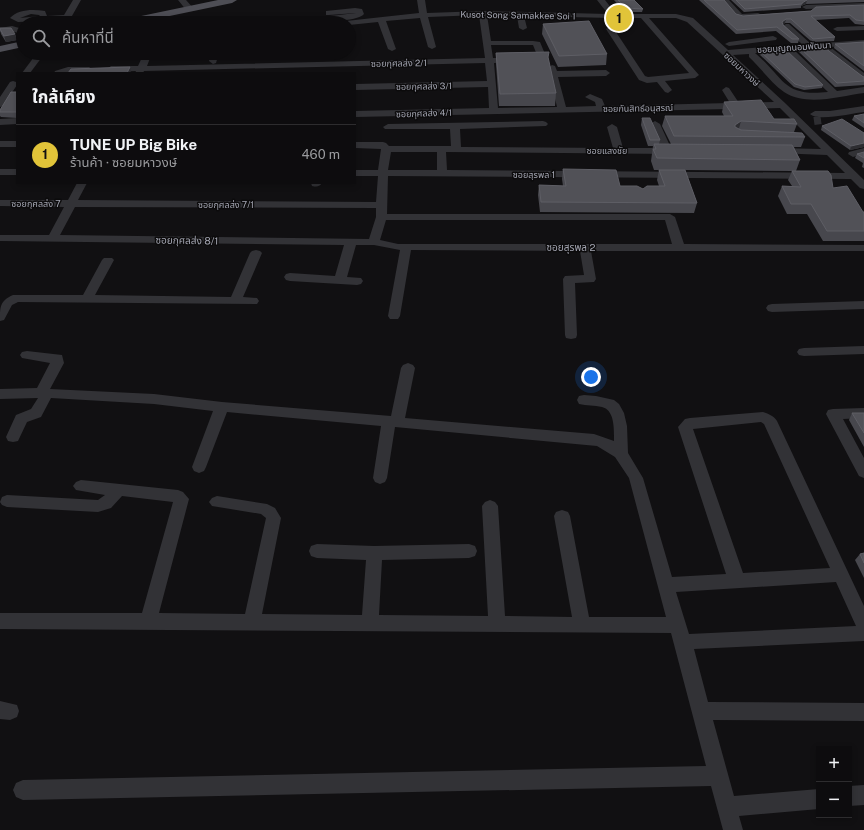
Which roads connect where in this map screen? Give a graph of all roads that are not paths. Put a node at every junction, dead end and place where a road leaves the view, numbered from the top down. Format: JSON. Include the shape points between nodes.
{"nodes":[{"id":1,"x":77,"y":0,"type":"edge"},
{"id":2,"x":182,"y":0,"type":"edge"},
{"id":3,"x":232,"y":0,"type":"edge"},
{"id":4,"x":422,"y":0,"type":"edge"},
{"id":5,"x":601,"y":0,"type":"edge"},
{"id":6,"x":725,"y":0,"type":"edge"},
{"id":7,"x":798,"y":0,"type":"edge"},
{"id":8,"x":361,"y":2,"type":"dead end"},
{"id":9,"x":477,"y":5,"type":"dead end"},
{"id":10,"x":864,"y":5,"type":"edge"},
{"id":11,"x":190,"y":9,"type":"junction"},
{"id":12,"x":810,"y":11,"type":"junction"},
{"id":13,"x":796,"y":12,"type":"edge"},
{"id":14,"x":483,"y":13,"type":"junction"},
{"id":15,"x":520,"y":14,"type":"junction"},
{"id":16,"x":767,"y":14,"type":"edge"},
{"id":17,"x":423,"y":15,"type":"junction"},
{"id":18,"x":642,"y":15,"type":"junction"},
{"id":19,"x":68,"y":16,"type":"edge"},
{"id":20,"x":161,"y":16,"type":"edge"},
{"id":21,"x":330,"y":16,"type":"edge"},
{"id":22,"x":614,"y":16,"type":"junction"},
{"id":23,"x":559,"y":17,"type":"junction"},
{"id":24,"x":381,"y":19,"type":"junction"},
{"id":25,"x":356,"y":22,"type":"edge"},
{"id":26,"x":786,"y":26,"type":"edge"},
{"id":27,"x":16,"y":28,"type":"edge"},
{"id":28,"x":523,"y":28,"type":"dead end"},
{"id":29,"x":864,"y":28,"type":"edge"},
{"id":30,"x":837,"y":29,"type":"dead end"},
{"id":31,"x":0,"y":30,"type":"edge"},
{"id":32,"x":773,"y":38,"type":"dead end"},
{"id":33,"x":864,"y":42,"type":"edge"},
{"id":34,"x":487,"y":43,"type":"junction"},
{"id":35,"x":717,"y":45,"type":"junction"},
{"id":36,"x":16,"y":46,"type":"edge"},
{"id":37,"x":809,"y":46,"type":"junction"},
{"id":38,"x":432,"y":47,"type":"dead end"},
{"id":39,"x":392,"y":48,"type":"dead end"},
{"id":40,"x":0,"y":49,"type":"edge"},
{"id":41,"x":828,"y":49,"type":"edge"},
{"id":42,"x":790,"y":51,"type":"dead end"},
{"id":43,"x":724,"y":53,"type":"junction"},
{"id":44,"x":752,"y":55,"type":"dead end"},
{"id":45,"x":36,"y":60,"type":"edge"},
{"id":46,"x":145,"y":60,"type":"edge"},
{"id":47,"x":490,"y":61,"type":"junction"},
{"id":48,"x":337,"y":69,"type":"edge"},
{"id":49,"x":140,"y":71,"type":"edge"},
{"id":50,"x":27,"y":72,"type":"edge"},
{"id":51,"x":61,"y":72,"type":"edge"},
{"id":52,"x":606,"y":73,"type":"dead end"},
{"id":53,"x":864,"y":77,"type":"edge"},
{"id":54,"x":659,"y":79,"type":"junction"},
{"id":55,"x":0,"y":84,"type":"edge"},
{"id":56,"x":15,"y":84,"type":"edge"},
{"id":57,"x":492,"y":84,"type":"junction"},
{"id":58,"x":356,"y":88,"type":"edge"},
{"id":59,"x":668,"y":90,"type":"dead end"},
{"id":60,"x":726,"y":90,"type":"dead end"},
{"id":61,"x":864,"y":90,"type":"edge"},
{"id":62,"x":834,"y":94,"type":"junction"},
{"id":63,"x":612,"y":100,"type":"dead end"},
{"id":64,"x":597,"y":102,"type":"junction"},
{"id":65,"x":0,"y":104,"type":"edge"},
{"id":66,"x":782,"y":105,"type":"junction"},
{"id":67,"x":766,"y":106,"type":"junction"},
{"id":68,"x":737,"y":107,"type":"junction"},
{"id":69,"x":562,"y":109,"type":"junction"},
{"id":70,"x":864,"y":109,"type":"edge"},
{"id":71,"x":494,"y":111,"type":"junction"},
{"id":72,"x":356,"y":114,"type":"edge"},
{"id":73,"x":832,"y":114,"type":"junction"},
{"id":74,"x":772,"y":117,"type":"edge"},
{"id":75,"x":796,"y":120,"type":"junction"},
{"id":76,"x":16,"y":121,"type":"edge"},
{"id":77,"x":0,"y":122,"type":"edge"},
{"id":78,"x":846,"y":122,"type":"edge"},
{"id":79,"x":543,"y":124,"type":"dead end"},
{"id":80,"x":655,"y":124,"type":"dead end"},
{"id":81,"x":388,"y":126,"type":"dead end"},
{"id":82,"x":455,"y":126,"type":"junction"},
{"id":83,"x":612,"y":127,"type":"dead end"},
{"id":84,"x":800,"y":138,"type":"edge"},
{"id":85,"x":816,"y":139,"type":"junction"},
{"id":86,"x":0,"y":144,"type":"edge"},
{"id":87,"x":16,"y":144,"type":"edge"},
{"id":88,"x":356,"y":145,"type":"edge"},
{"id":89,"x":386,"y":149,"type":"junction"},
{"id":90,"x":456,"y":150,"type":"junction"},
{"id":91,"x":619,"y":150,"type":"junction"},
{"id":92,"x":667,"y":151,"type":"junction"},
{"id":93,"x":682,"y":151,"type":"edge"},
{"id":94,"x":766,"y":151,"type":"edge"},
{"id":95,"x":864,"y":151,"type":"edge"},
{"id":96,"x":441,"y":153,"type":"dead end"},
{"id":97,"x":853,"y":154,"type":"dead end"},
{"id":98,"x":832,"y":155,"type":"junction"},
{"id":99,"x":798,"y":160,"type":"edge"},
{"id":100,"x":0,"y":172,"type":"edge"},
{"id":101,"x":16,"y":172,"type":"edge"},
{"id":102,"x":356,"y":173,"type":"edge"},
{"id":103,"x":383,"y":173,"type":"junction"},
{"id":104,"x":442,"y":174,"type":"junction"},
{"id":105,"x":634,"y":175,"type":"junction"},
{"id":106,"x":854,"y":176,"type":"junction"},
{"id":107,"x":82,"y":184,"type":"edge"},
{"id":108,"x":864,"y":186,"type":"edge"},
{"id":109,"x":638,"y":188,"type":"edge"},
{"id":110,"x":0,"y":203,"type":"edge"},
{"id":111,"x":72,"y":203,"type":"junction"},
{"id":112,"x":381,"y":205,"type":"junction"},
{"id":113,"x":381,"y":217,"type":"junction"},
{"id":114,"x":0,"y":238,"type":"edge"},
{"id":115,"x":53,"y":238,"type":"junction"},
{"id":116,"x":351,"y":242,"type":"junction"},
{"id":117,"x":374,"y":242,"type":"junction"},
{"id":118,"x":406,"y":247,"type":"junction"},
{"id":119,"x":585,"y":248,"type":"junction"},
{"id":120,"x":679,"y":248,"type":"junction"},
{"id":121,"x":864,"y":248,"type":"edge"},
{"id":122,"x":256,"y":252,"type":"dead end"},
{"id":123,"x":108,"y":260,"type":"dead end"},
{"id":124,"x":290,"y":277,"type":"dead end"},
{"id":125,"x":340,"y":280,"type":"junction"},
{"id":126,"x":357,"y":281,"type":"dead end"},
{"id":127,"x":87,"y":299,"type":"junction"},
{"id":128,"x":236,"y":300,"type":"junction"},
{"id":129,"x":253,"y":301,"type":"dead end"},
{"id":130,"x":864,"y":305,"type":"edge"},
{"id":131,"x":772,"y":308,"type":"dead end"},
{"id":132,"x":394,"y":316,"type":"dead end"},
{"id":133,"x":0,"y":317,"type":"edge"},
{"id":134,"x":571,"y":335,"type":"dead end"},
{"id":135,"x":864,"y":350,"type":"edge"},
{"id":136,"x":804,"y":352,"type":"dead end"},
{"id":137,"x":27,"y":354,"type":"dead end"},
{"id":138,"x":408,"y":368,"type":"dead end"},
{"id":139,"x":0,"y":394,"type":"edge"},
{"id":140,"x":44,"y":394,"type":"junction"},
{"id":141,"x":584,"y":400,"type":"dead end"},
{"id":142,"x":222,"y":407,"type":"junction"},
{"id":143,"x":864,"y":413,"type":"edge"},
{"id":144,"x":393,"y":421,"type":"junction"},
{"id":145,"x":13,"y":437,"type":"dead end"},
{"id":146,"x":621,"y":454,"type":"junction"},
{"id":147,"x":199,"y":467,"type":"dead end"},
{"id":148,"x":864,"y":472,"type":"edge"},
{"id":149,"x":380,"y":478,"type":"dead end"},
{"id":150,"x":81,"y":486,"type":"dead end"},
{"id":151,"x":119,"y":490,"type":"junction"},
{"id":152,"x":7,"y":501,"type":"dead end"},
{"id":153,"x":217,"y":502,"type":"dead end"},
{"id":154,"x":490,"y":506,"type":"dead end"},
{"id":155,"x":562,"y":516,"type":"dead end"},
{"id":156,"x":317,"y":551,"type":"dead end"},
{"id":157,"x":469,"y":551,"type":"dead end"},
{"id":158,"x":374,"y":553,"type":"junction"},
{"id":159,"x":840,"y":575,"type":"junction"},
{"id":160,"x":737,"y":581,"type":"junction"},
{"id":161,"x":665,"y":585,"type":"junction"},
{"id":162,"x":149,"y":620,"type":"junction"},
{"id":163,"x":0,"y":621,"type":"edge"},
{"id":164,"x":252,"y":622,"type":"junction"},
{"id":165,"x":370,"y":624,"type":"junction"},
{"id":166,"x":497,"y":624,"type":"junction"},
{"id":167,"x":582,"y":625,"type":"junction"},
{"id":168,"x":677,"y":625,"type":"junction"},
{"id":169,"x":864,"y":626,"type":"edge"},
{"id":170,"x":864,"y":633,"type":"edge"},
{"id":171,"x":683,"y":642,"type":"junction"},
{"id":172,"x":702,"y":711,"type":"junction"},
{"id":173,"x":864,"y":712,"type":"edge"},
{"id":174,"x":718,"y":776,"type":"junction"},
{"id":175,"x":23,"y":790,"type":"dead end"},
{"id":176,"x":864,"y":795,"type":"edge"},
{"id":177,"x":852,"y":796,"type":"edge"},
{"id":178,"x":816,"y":799,"type":"edge"},
{"id":179,"x":726,"y":807,"type":"junction"},
{"id":180,"x":733,"y":830,"type":"edge"}],
"edges":[{"from":1,"to":19,"type":"street"},
{"from":2,"to":11,"type":"street"},
{"from":3,"to":11,"type":"main road"},
{"from":4,"to":17,"type":"street"},
{"from":5,"to":22,"type":"street"},
{"from":6,"to":16,"type":"street","via":[[740,16]]},
{"from":7,"to":12,"type":"street"},
{"from":8,"to":21,"type":"street","via":[[327,5]]},
{"from":9,"to":23,"type":"street","via":[[544,8],[554,10]]},
{"from":10,"to":12,"type":"street"},
{"from":11,"to":20,"type":"main road"},
{"from":12,"to":13,"type":"street"},
{"from":14,"to":15,"type":"street","name":"Kusot Song Samakkee Soi 1"},
{"from":14,"to":17,"type":"street","name":"Kusot Song Samakkee Soi 1"},
{"from":14,"to":34,"type":"street"},
{"from":15,"to":23,"type":"street","name":"Kusot Song Samakkee Soi 1"},
{"from":15,"to":28,"type":"street"},
{"from":17,"to":24,"type":"street","name":"Kusot Song Samakkee Soi 1"},
{"from":17,"to":38,"type":"street"},
{"from":18,"to":22,"type":"street","name":"ซอยมหาวงษ์"},
{"from":18,"to":35,"type":"street","name":"ซอยมหาวงษ์","via":[[686,18]]},
{"from":18,"to":54,"type":"street","via":[[695,75]]},
{"from":22,"to":23,"type":"street","name":"Kusot Song Samakkee Soi 1"},
{"from":22,"to":54,"type":"street","via":[[618,22],[610,29],[640,76],[647,80]]},
{"from":24,"to":25,"type":"street","name":"Kusot Song Samakkee Soi 1"},
{"from":24,"to":39,"type":"street"},
{"from":26,"to":37,"type":"street"},
{"from":27,"to":31,"type":"street"},
{"from":29,"to":30,"type":"street"},
{"from":32,"to":35,"type":"street"},
{"from":33,"to":37,"type":"street","name":"ซอยบุญถนอมพัฒนา"},
{"from":34,"to":47,"type":"street"},
{"from":34,"to":47,"type":"street","name":"ซอยกุศลส่ง 2/1","via":[[533,42],[542,54],[534,59]]},
{"from":35,"to":43,"type":"street","name":"ซอยมหาวงษ์"},
{"from":36,"to":40,"type":"main road"},
{"from":37,"to":43,"type":"street","name":"ซอยบุญถนอมพัฒนา"},
{"from":41,"to":53,"type":"street"},
{"from":42,"to":62,"type":"street"},
{"from":43,"to":66,"type":"street","name":"ซอยมหาวงษ์"},
{"from":44,"to":62,"type":"street","via":[[792,93],[805,96]]},
{"from":45,"to":50,"type":"street"},
{"from":46,"to":49,"type":"street"},
{"from":47,"to":48,"type":"street","name":"ซอยกุศลส่ง 2/1"},
{"from":47,"to":57,"type":"street"},
{"from":48,"to":49,"type":"street","name":"ซอยกุศลส่ง 2/1"},
{"from":49,"to":51,"type":"street","name":"ซอยกุศลส่ง 2/1"},
{"from":52,"to":69,"type":"street","via":[[553,71]]},
{"from":54,"to":59,"type":"street"},
{"from":55,"to":56,"type":"street"},
{"from":56,"to":65,"type":"street"},
{"from":57,"to":58,"type":"street","name":"ซอยกุศลส่ง 3/1"},
{"from":57,"to":71,"type":"street"},
{"from":60,"to":68,"type":"street"},
{"from":61,"to":62,"type":"street"},
{"from":63,"to":64,"type":"street"},
{"from":64,"to":68,"type":"street","name":"ซอยกันสิทธ์อนุสรณ์"},
{"from":64,"to":69,"type":"street","name":"ซอยกันสิทธ์อนุสรณ์"},
{"from":66,"to":67,"type":"street","name":"ซอยกันสิทธ์อนุสรณ์"},
{"from":66,"to":75,"type":"street","name":"ซอยมหาวงษ์"},
{"from":67,"to":68,"type":"street","name":"ซอยกันสิทธ์อนุสรณ์"},
{"from":67,"to":74,"type":"street"},
{"from":69,"to":71,"type":"street","name":"ซอยกันสิทธ์อนุสรณ์"},
{"from":70,"to":73,"type":"street"},
{"from":71,"to":72,"type":"street","name":"ซอยกุศลส่ง 4/1"},
{"from":73,"to":75,"type":"street","via":[[829,118]]},
{"from":73,"to":78,"type":"street"},
{"from":75,"to":85,"type":"street","name":"ซอยมหาวงษ์"},
{"from":76,"to":77,"type":"street"},
{"from":79,"to":82,"type":"street"},
{"from":80,"to":92,"type":"street"},
{"from":81,"to":82,"type":"street"},
{"from":82,"to":90,"type":"street"},
{"from":83,"to":91,"type":"street"},
{"from":84,"to":85,"type":"street"},
{"from":85,"to":98,"type":"street","name":"ซอยมหาวงษ์"},
{"from":86,"to":87,"type":"street"},
{"from":88,"to":89,"type":"street","name":"ซอยแสงชัย","via":[[378,145]]},
{"from":89,"to":90,"type":"street","name":"ซอยแสงชัย"},
{"from":89,"to":103,"type":"street"},
{"from":90,"to":91,"type":"street","name":"ซอยแสงชัย"},
{"from":91,"to":92,"type":"street","name":"ซอยแสงชัย"},
{"from":92,"to":93,"type":"street","name":"ซอยแสงชัย"},
{"from":94,"to":98,"type":"street"},
{"from":95,"to":97,"type":"street"},
{"from":96,"to":104,"type":"street"},
{"from":98,"to":99,"type":"street"},
{"from":98,"to":106,"type":"street","name":"ซอยมหาวงษ์"},
{"from":100,"to":101,"type":"street"},
{"from":102,"to":103,"type":"street","name":"ซอยสุรพล 1"},
{"from":103,"to":104,"type":"street","name":"ซอยสุรพล 1"},
{"from":103,"to":112,"type":"street"},
{"from":104,"to":105,"type":"street","name":"ซอยสุรพล 1"},
{"from":105,"to":106,"type":"street","name":"ซอยสุรพล 1"},
{"from":105,"to":109,"type":"street"},
{"from":106,"to":108,"type":"street","name":"ซอยมหาวงษ์"},
{"from":107,"to":111,"type":"street"},
{"from":110,"to":111,"type":"street","name":"ซอยกุศลส่ง 7"},
{"from":111,"to":112,"type":"street","name":"ซอยกุศลส่ง 7/1"},
{"from":111,"to":115,"type":"street"},
{"from":112,"to":113,"type":"street"},
{"from":113,"to":117,"type":"street"},
{"from":113,"to":120,"type":"street","via":[[670,217]]},
{"from":114,"to":115,"type":"street","name":"ซอยกุศลส่ง 8/1"},
{"from":115,"to":116,"type":"street","name":"ซอยกุศลส่ง 8/1"},
{"from":116,"to":117,"type":"street","name":"ซอยกุศลส่ง 8/1"},
{"from":116,"to":125,"type":"street"},
{"from":117,"to":118,"type":"street","name":"ซอยสุรพล 2"},
{"from":118,"to":119,"type":"street","name":"ซอยสุรพล 2"},
{"from":118,"to":132,"type":"street"},
{"from":119,"to":120,"type":"street","name":"ซอยสุรพล 2"},
{"from":119,"to":134,"type":"street","via":[[590,279],[569,279]]},
{"from":120,"to":121,"type":"street","name":"ซอยสุรพล 2"},
{"from":122,"to":128,"type":"street"},
{"from":123,"to":127,"type":"street"},
{"from":124,"to":125,"type":"street"},
{"from":125,"to":126,"type":"street"},
{"from":127,"to":128,"type":"street"},
{"from":127,"to":133,"type":"street","via":[[12,299],[7,302]]},
{"from":128,"to":129,"type":"street"},
{"from":130,"to":131,"type":"street"},
{"from":135,"to":136,"type":"street"},
{"from":137,"to":140,"type":"street","via":[[57,358]]},
{"from":138,"to":144,"type":"street"},
{"from":139,"to":140,"type":"street"},
{"from":140,"to":142,"type":"street","via":[[154,399]]},
{"from":140,"to":145,"type":"street","via":[[36,413],[21,419]]},
{"from":141,"to":146,"type":"street","via":[[606,403],[614,407],[620,428]]},
{"from":142,"to":144,"type":"street"},
{"from":142,"to":147,"type":"street"},
{"from":143,"to":148,"type":"street","via":[[833,414]]},
{"from":144,"to":146,"type":"street","via":[[594,439],[605,442]]},
{"from":144,"to":149,"type":"street"},
{"from":146,"to":161,"type":"street","via":[[627,459],[636,478]]},
{"from":150,"to":151,"type":"street"},
{"from":151,"to":152,"type":"street","via":[[106,504],[98,506]]},
{"from":151,"to":162,"type":"street","via":[[178,496],[181,499]]},
{"from":153,"to":164,"type":"street","via":[[262,508],[274,517]]},
{"from":154,"to":166,"type":"street"},
{"from":155,"to":167,"type":"street"},
{"from":156,"to":158,"type":"street"},
{"from":157,"to":158,"type":"street"},
{"from":158,"to":165,"type":"street"},
{"from":159,"to":160,"type":"street"},
{"from":159,"to":160,"type":"street","via":[[769,419],[761,417],[690,423],[686,425],[686,429]]},
{"from":159,"to":169,"type":"street"},
{"from":160,"to":161,"type":"street"},
{"from":161,"to":168,"type":"street"},
{"from":162,"to":163,"type":"street"},
{"from":162,"to":164,"type":"street"},
{"from":164,"to":165,"type":"street"},
{"from":165,"to":166,"type":"street"},
{"from":166,"to":167,"type":"street"},
{"from":167,"to":168,"type":"street"},
{"from":168,"to":171,"type":"street"},
{"from":170,"to":171,"type":"street"},
{"from":171,"to":172,"type":"street"},
{"from":172,"to":173,"type":"street"},
{"from":172,"to":174,"type":"street"},
{"from":174,"to":175,"type":"street"},
{"from":174,"to":179,"type":"street"},
{"from":176,"to":177,"type":"street"},
{"from":178,"to":179,"type":"street"},
{"from":179,"to":180,"type":"street"}]}
